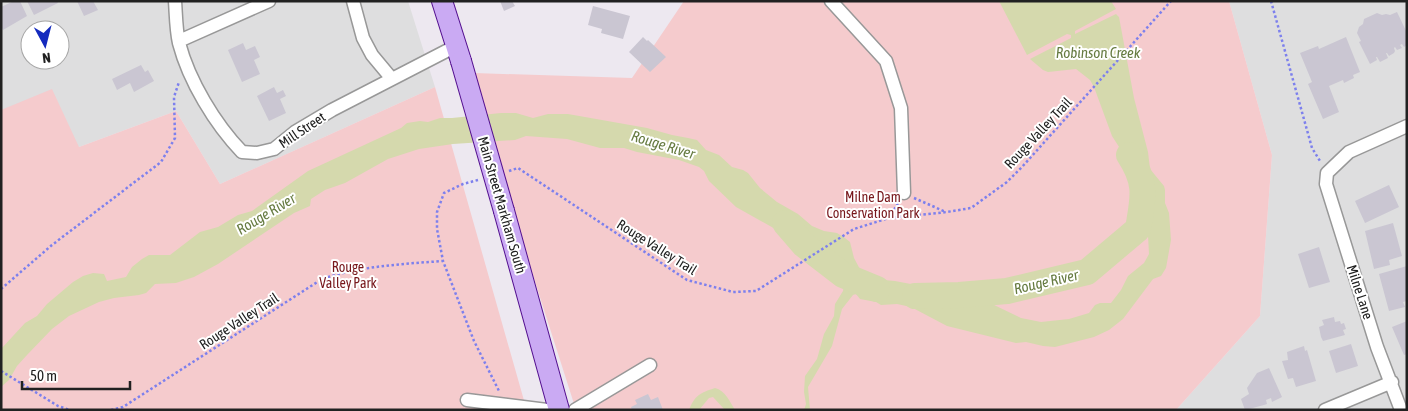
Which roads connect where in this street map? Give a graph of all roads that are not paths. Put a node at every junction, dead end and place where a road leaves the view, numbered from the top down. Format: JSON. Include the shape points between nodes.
{"nodes":[{"id":1,"x":175,"y":1,"type":"edge"},
{"id":2,"x":269,"y":1,"type":"edge"},
{"id":3,"x":353,"y":1,"type":"edge"},
{"id":4,"x":442,"y":1,"type":"edge"},
{"id":5,"x":831,"y":1,"type":"edge"},
{"id":6,"x":179,"y":41,"type":"junction"},
{"id":7,"x":459,"y":54,"type":"junction"},
{"id":8,"x":392,"y":79,"type":"junction"},
{"id":9,"x":1407,"y":126,"type":"edge"},
{"id":10,"x":904,"y":193,"type":"road end"},
{"id":11,"x":650,"y":365,"type":"dead end"},
{"id":12,"x":1392,"y":382,"type":"junction"},
{"id":13,"x":467,"y":400,"type":"dead end"},
{"id":14,"x":547,"y":410,"type":"edge"},
{"id":15,"x":559,"y":410,"type":"edge"},
{"id":16,"x":575,"y":410,"type":"edge"},
{"id":17,"x":1325,"y":410,"type":"edge"},
{"id":18,"x":1401,"y":410,"type":"edge"}],
"edges":[{"from":1,"to":6,"type":"street","name":"Mill Street"},
{"from":2,"to":6,"type":"street"},
{"from":3,"to":8,"type":"street","via":[[363,38]]},
{"from":4,"to":7,"type":"main road","name":"Main Street Markham South"},
{"from":5,"to":10,"type":"street","via":[[886,61],[901,108]]},
{"from":6,"to":8,"type":"street","name":"Mill Street","via":[[191,76],[225,135],[242,152],[274,149],[332,110]]},
{"from":7,"to":8,"type":"street","name":"Mill Street"},
{"from":7,"to":15,"type":"main road","name":"Main Street Markham South","bridge":true},
{"from":9,"to":12,"type":"street","name":"Milne Lane","via":[[1349,152],[1327,173],[1326,184],[1377,347]]},
{"from":11,"to":16,"type":"street"},
{"from":12,"to":17,"type":"street"},
{"from":12,"to":18,"type":"street","name":"Milne Lane"},
{"from":13,"to":14,"type":"street"}]}
